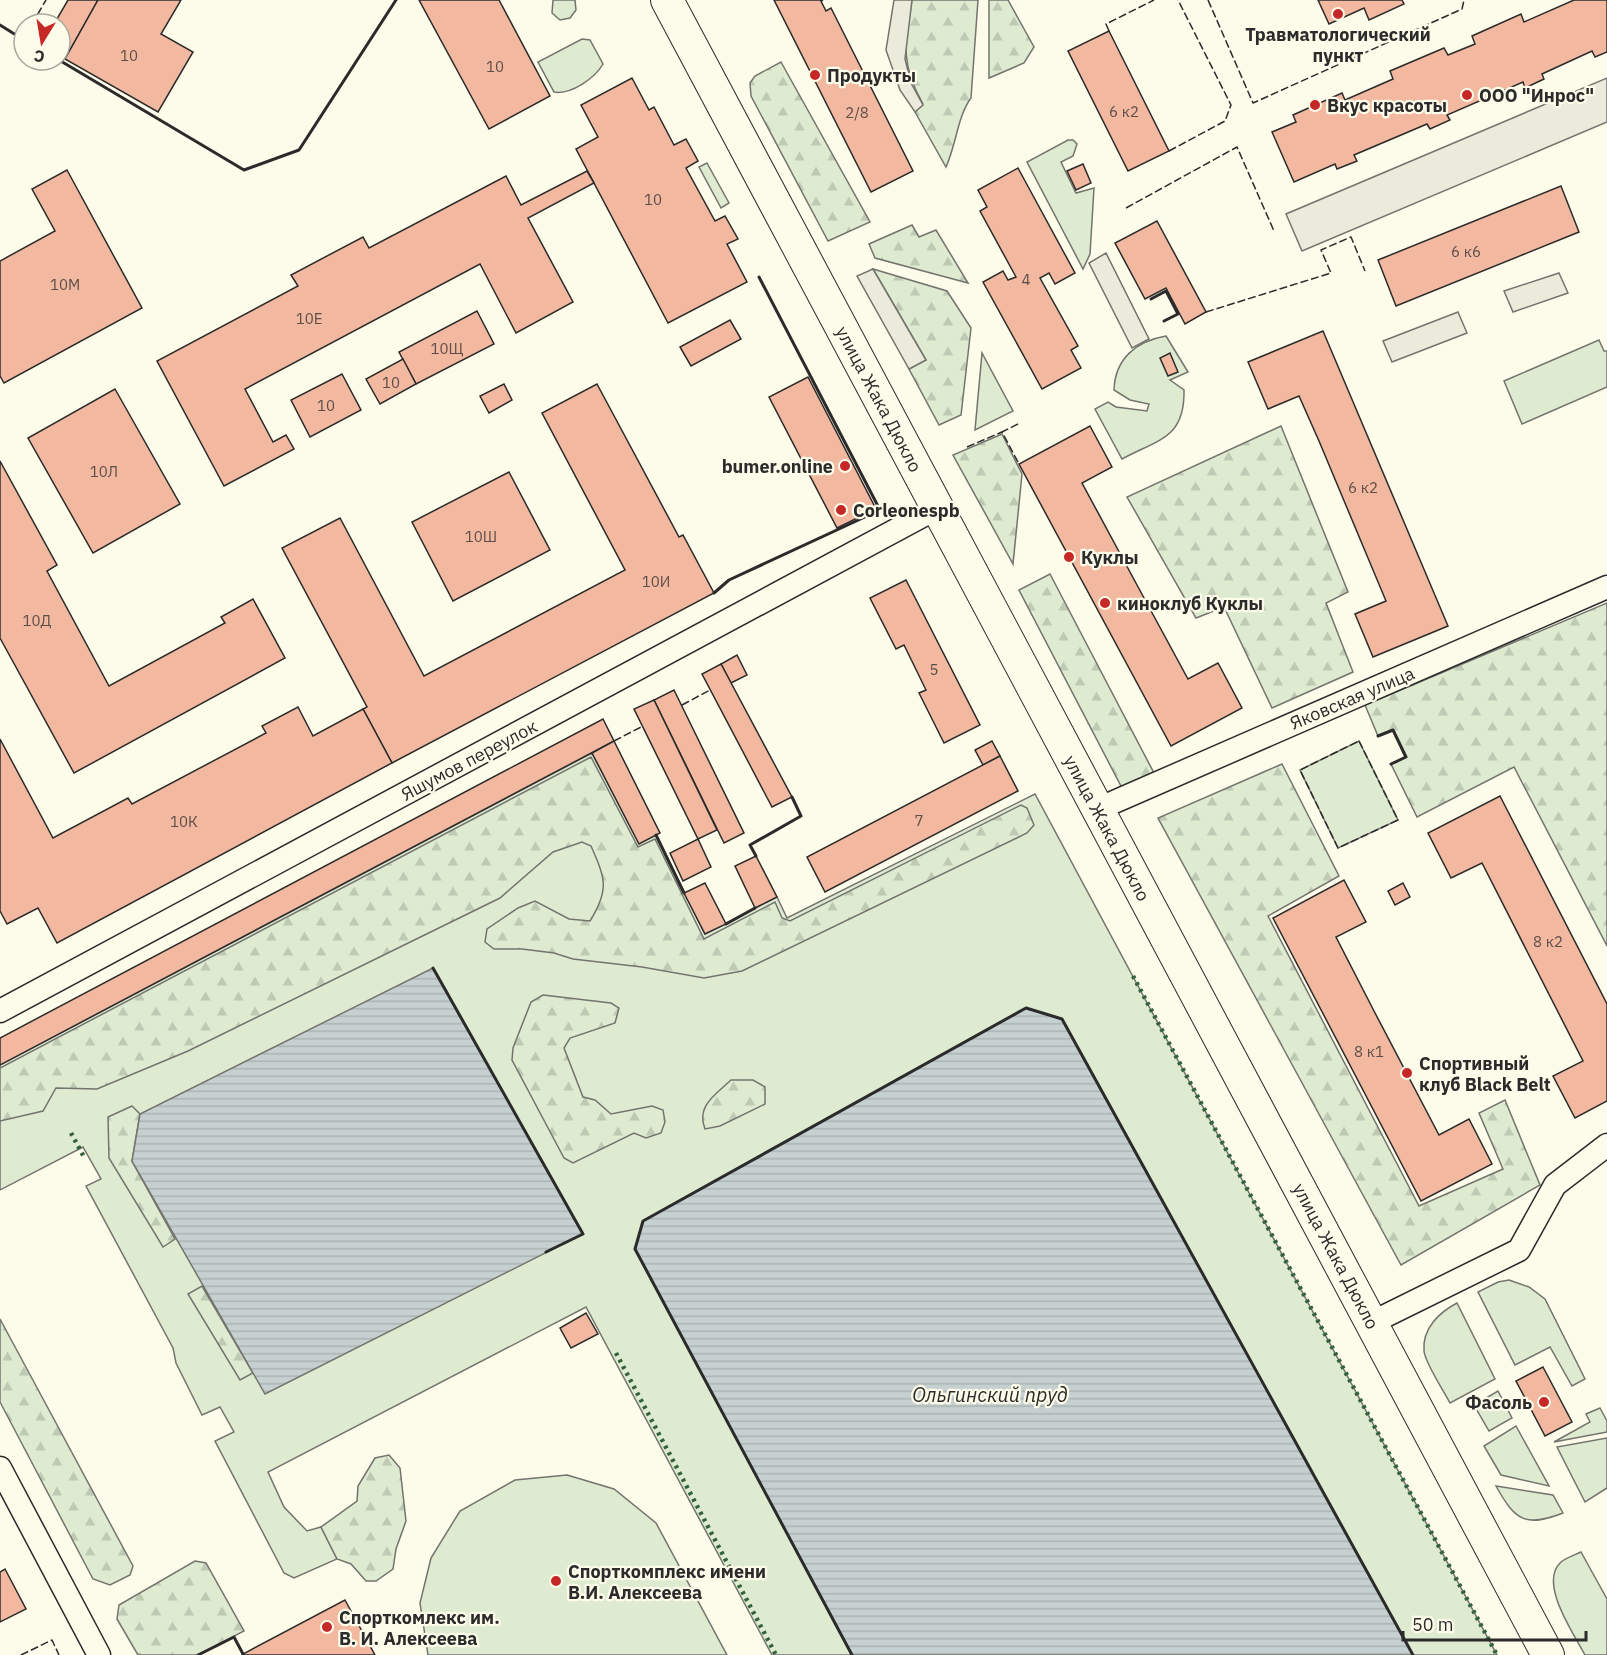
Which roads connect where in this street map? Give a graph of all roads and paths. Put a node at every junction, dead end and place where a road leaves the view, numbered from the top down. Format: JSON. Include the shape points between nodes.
{"nodes":[{"id":1,"x":667,"y":0,"type":"edge"},
{"id":2,"x":937,"y":508,"type":"junction"},
{"id":3,"x":1607,"y":587,"type":"edge"},
{"id":4,"x":1098,"y":809,"type":"junction"},
{"id":5,"x":0,"y":1011,"type":"edge"},
{"id":6,"x":1607,"y":1145,"type":"edge"},
{"id":7,"x":1371,"y":1323,"type":"junction"},
{"id":8,"x":0,"y":1468,"type":"edge"},
{"id":9,"x":99,"y":1655,"type":"edge"},
{"id":10,"x":1548,"y":1655,"type":"edge"}],
"edges":[{"from":1,"to":2,"type":"street","name":"улица Жака Дюкло"},
{"from":2,"to":4,"type":"street","name":"улица Жака Дюкло"},
{"from":2,"to":5,"type":"street","name":"Яшумов переулок"},
{"from":3,"to":4,"type":"street","name":"Яковская улица"},
{"from":4,"to":7,"type":"street","name":"улица Жака Дюкло"},
{"from":6,"to":7,"type":"street","via":[[1555,1185],[1519,1250]]},
{"from":7,"to":10,"type":"street","name":"улица Жака Дюкло"},
{"from":8,"to":9,"type":"street"}]}
